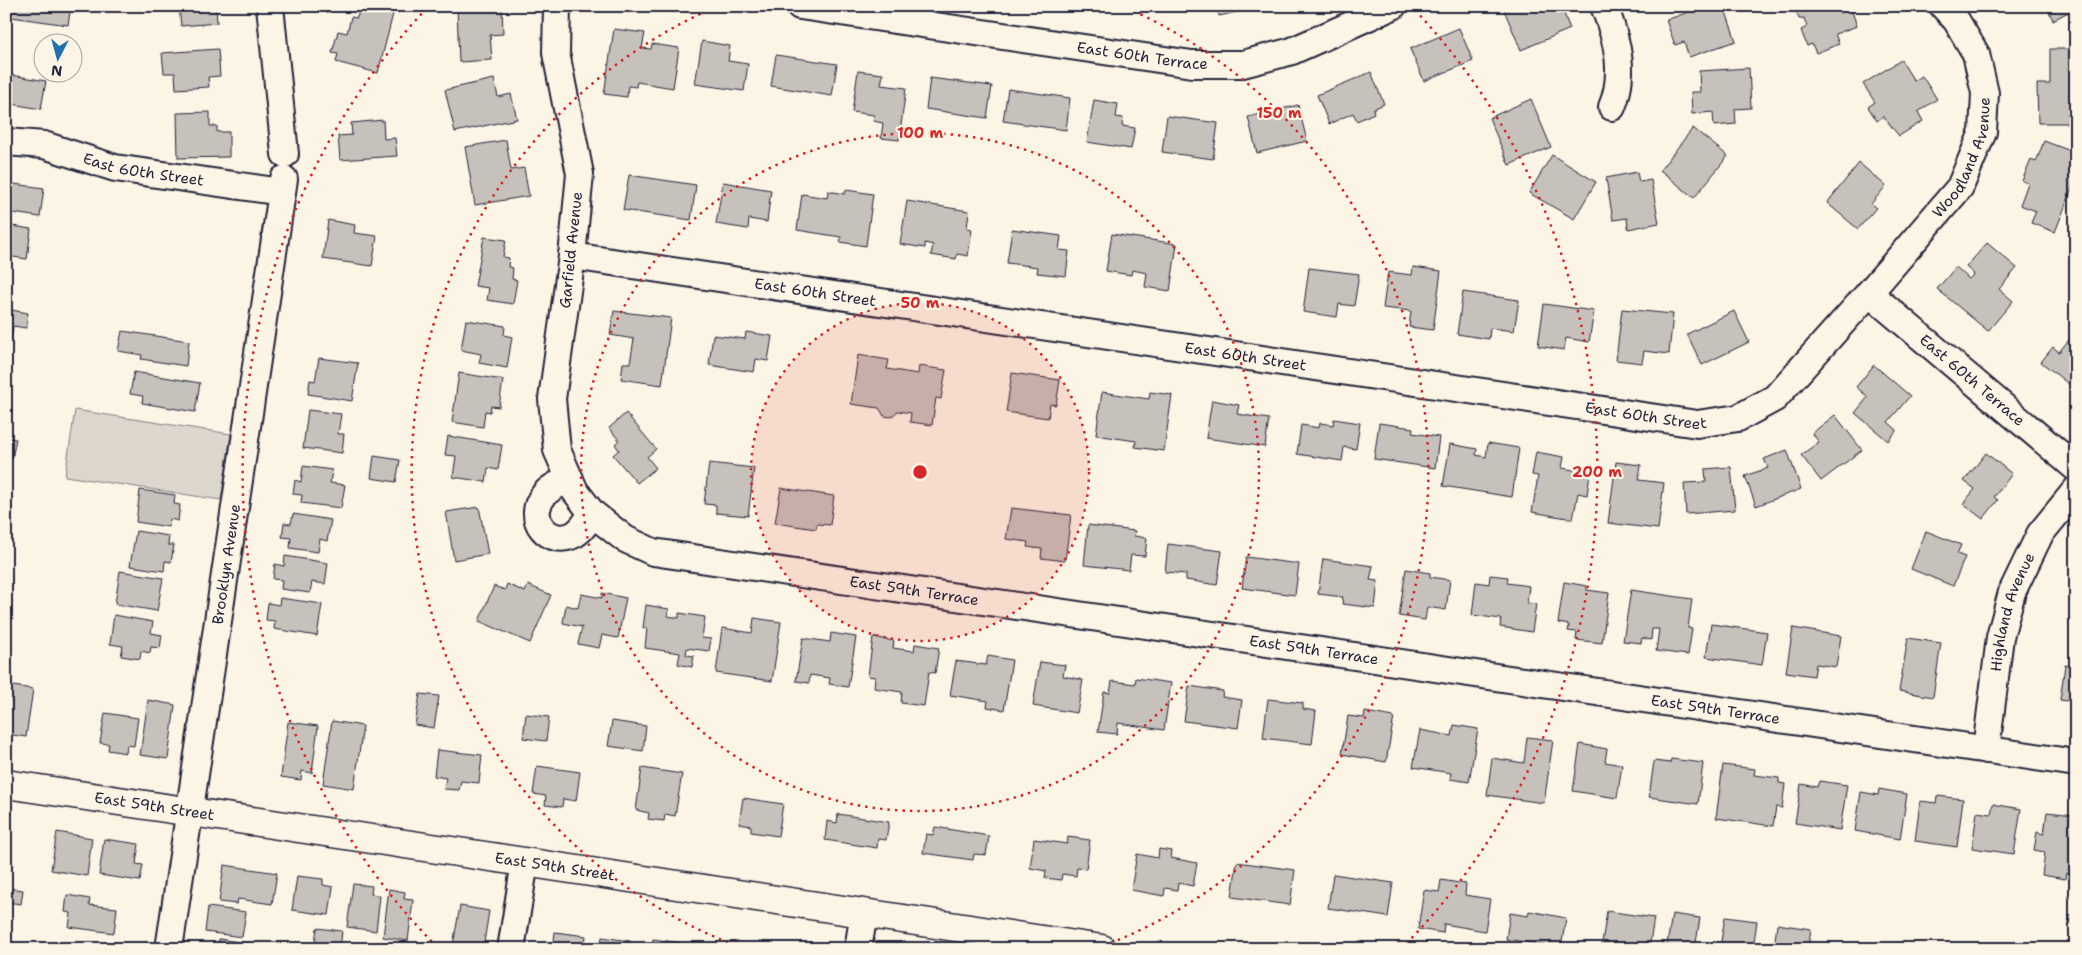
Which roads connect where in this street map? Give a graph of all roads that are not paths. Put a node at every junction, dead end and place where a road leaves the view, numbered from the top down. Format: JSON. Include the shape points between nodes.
{"nodes":[{"id":1,"x":270,"y":6,"type":"edge"},
{"id":2,"x":557,"y":6,"type":"edge"},
{"id":3,"x":800,"y":6,"type":"edge"},
{"id":4,"x":1393,"y":6,"type":"edge"},
{"id":5,"x":1604,"y":6,"type":"edge"},
{"id":6,"x":1943,"y":6,"type":"edge"},
{"id":7,"x":850,"y":10,"type":"edge"},
{"id":8,"x":898,"y":13,"type":"edge"},
{"id":9,"x":1612,"y":107,"type":"dead end"},
{"id":10,"x":6,"y":142,"type":"edge"},
{"id":11,"x":284,"y":175,"type":"junction"},
{"id":12,"x":572,"y":256,"type":"junction"},
{"id":13,"x":1869,"y":294,"type":"junction"},
{"id":14,"x":2076,"y":468,"type":"edge"},
{"id":15,"x":572,"y":485,"type":"junction"},
{"id":16,"x":2076,"y":490,"type":"edge"},
{"id":17,"x":592,"y":513,"type":"junction"},
{"id":18,"x":1986,"y":750,"type":"junction"},
{"id":19,"x":2076,"y":763,"type":"edge"},
{"id":20,"x":6,"y":784,"type":"edge"},
{"id":21,"x":190,"y":812,"type":"junction"},
{"id":22,"x":525,"y":862,"type":"junction"},
{"id":23,"x":864,"y":913,"type":"junction"},
{"id":24,"x":169,"y":949,"type":"edge"},
{"id":25,"x":511,"y":949,"type":"edge"},
{"id":26,"x":858,"y":949,"type":"edge"},
{"id":27,"x":1102,"y":949,"type":"edge"}],
"edges":[{"from":1,"to":11,"type":"street","name":"Brooklyn Avenue"},
{"from":2,"to":12,"type":"street","name":"Garfield Avenue","via":[[556,53],[580,174]]},
{"from":3,"to":7,"type":"street"},
{"from":4,"to":8,"type":"street","name":"East 60th Terrace","via":[[1292,51],[1243,64],[1192,64]]},
{"from":5,"to":9,"type":"street","via":[[1612,27],[1620,69],[1618,93]]},
{"from":6,"to":13,"type":"street","name":"Woodland Avenue","via":[[1956,20],[1976,54],[1985,93],[1983,132],[1960,187]]},
{"from":7,"to":8,"type":"street","name":"East 60th Terrace"},
{"from":10,"to":11,"type":"street","name":"East 60th Street","via":[[44,146],[115,168]]},
{"from":11,"to":21,"type":"street","name":"Brooklyn Avenue"},
{"from":12,"to":13,"type":"street","name":"East 60th Street","via":[[1697,424],[1738,418],[1775,398]]},
{"from":12,"to":15,"type":"street","name":"Garfield Avenue","via":[[552,398],[557,450]]},
{"from":13,"to":14,"type":"street","name":"East 60th Terrace"},
{"from":15,"to":17,"type":"street","name":"East 59th Terrace"},
{"from":15,"to":17,"type":"street","via":[[545,493],[536,513],[539,526],[549,534],[561,537],[574,534]]},
{"from":16,"to":18,"type":"street","name":"Highland Avenue","via":[[2040,534],[2012,592],[2000,637]]},
{"from":17,"to":18,"type":"street","name":"East 59th Terrace","via":[[625,539],[653,552]]},
{"from":18,"to":19,"type":"street","name":"East 59th Terrace"},
{"from":20,"to":21,"type":"street","name":"East 59th Street"},
{"from":21,"to":22,"type":"street","name":"East 59th Street"},
{"from":21,"to":24,"type":"street","name":"Brooklyn Avenue"},
{"from":22,"to":23,"type":"street","name":"East 59th Street"},
{"from":22,"to":25,"type":"street"},
{"from":23,"to":26,"type":"street"},
{"from":23,"to":27,"type":"street","name":"East 59th Street"}]}
